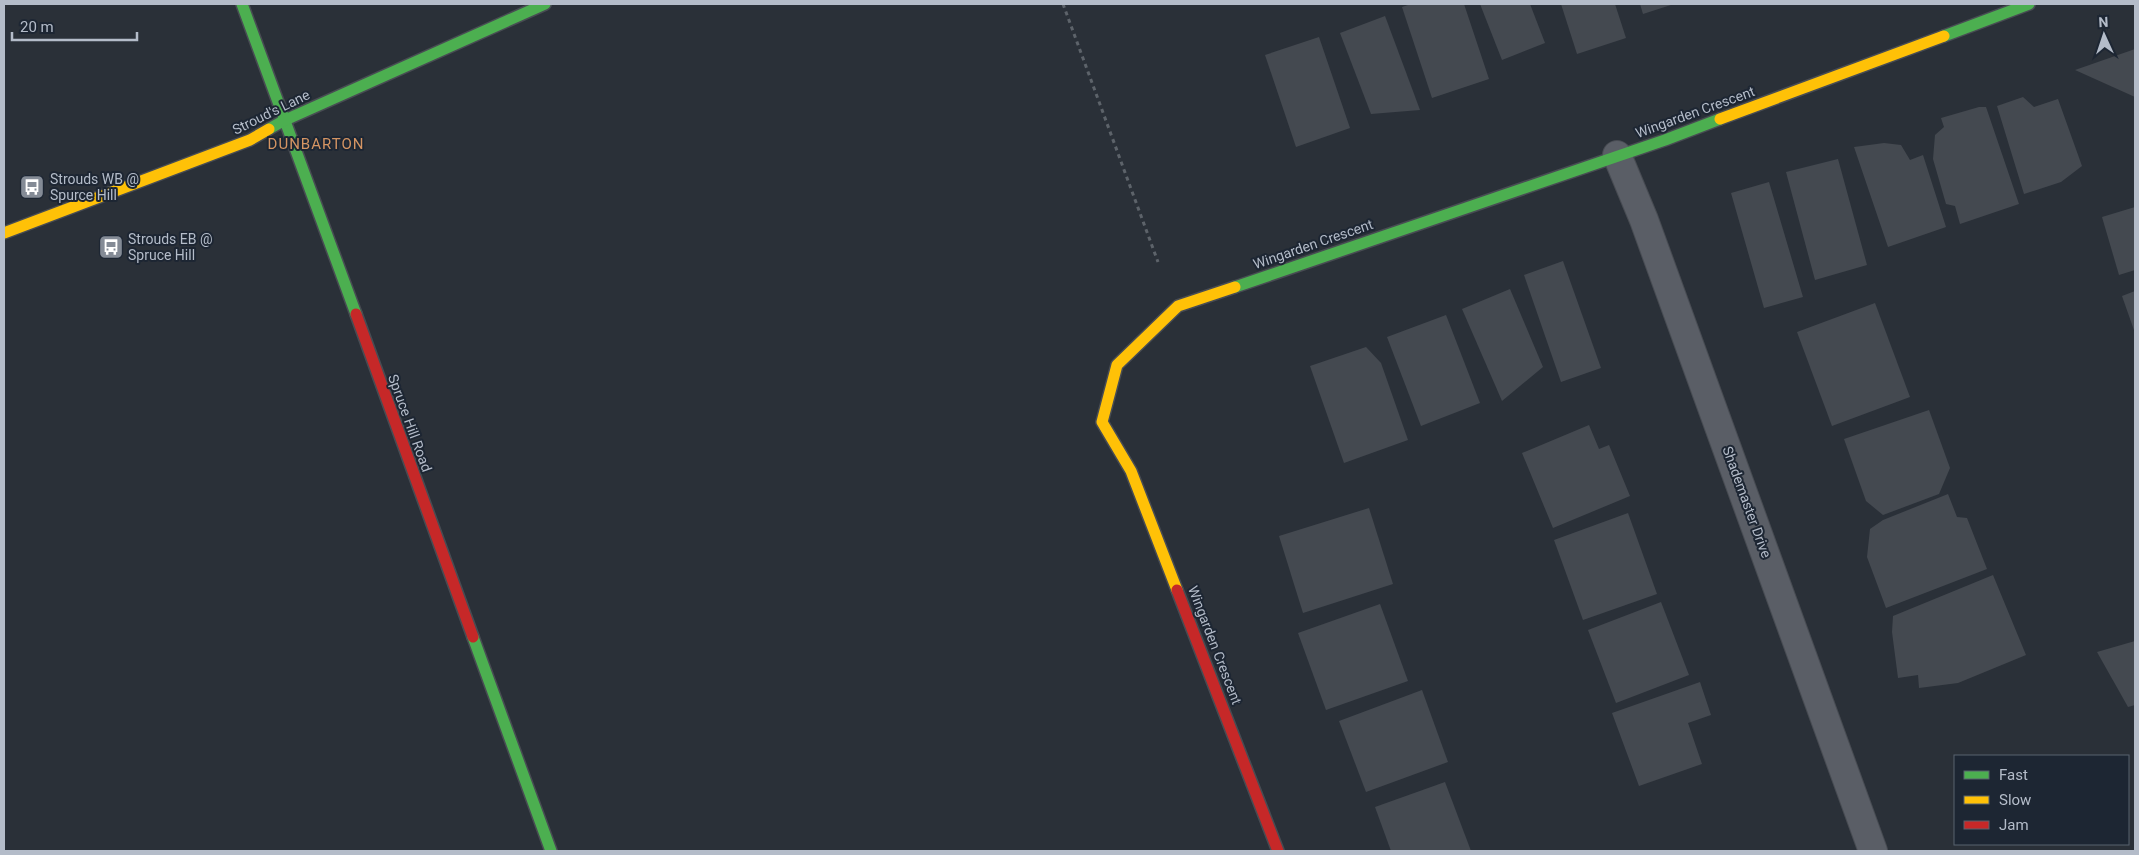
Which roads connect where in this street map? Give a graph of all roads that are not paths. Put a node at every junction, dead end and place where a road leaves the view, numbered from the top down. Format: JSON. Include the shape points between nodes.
{"nodes":[{"id":1,"x":242,"y":4,"type":"edge"},
{"id":2,"x":545,"y":4,"type":"edge"},
{"id":3,"x":2029,"y":4,"type":"edge"},
{"id":4,"x":283,"y":121,"type":"junction"},
{"id":5,"x":1618,"y":155,"type":"junction"},
{"id":6,"x":4,"y":234,"type":"edge"},
{"id":7,"x":551,"y":851,"type":"edge"},
{"id":8,"x":1278,"y":851,"type":"edge"},
{"id":9,"x":1873,"y":851,"type":"edge"}],
"edges":[{"from":1,"to":4,"type":"street","name":"Spruce Hill Road"},
{"from":2,"to":4,"type":"street","name":"Stroud's Lane"},
{"from":3,"to":5,"type":"street","name":"Wingarden Crescent"},
{"from":4,"to":6,"type":"street","name":"Stroud's Lane","via":[[250,140]]},
{"from":4,"to":7,"type":"street","name":"Spruce Hill Road"},
{"from":5,"to":8,"type":"street","name":"Wingarden Crescent","via":[[1178,306],[1117,365],[1102,422],[1131,471]]},
{"from":5,"to":9,"type":"street","name":"Shademaster Drive"}]}
